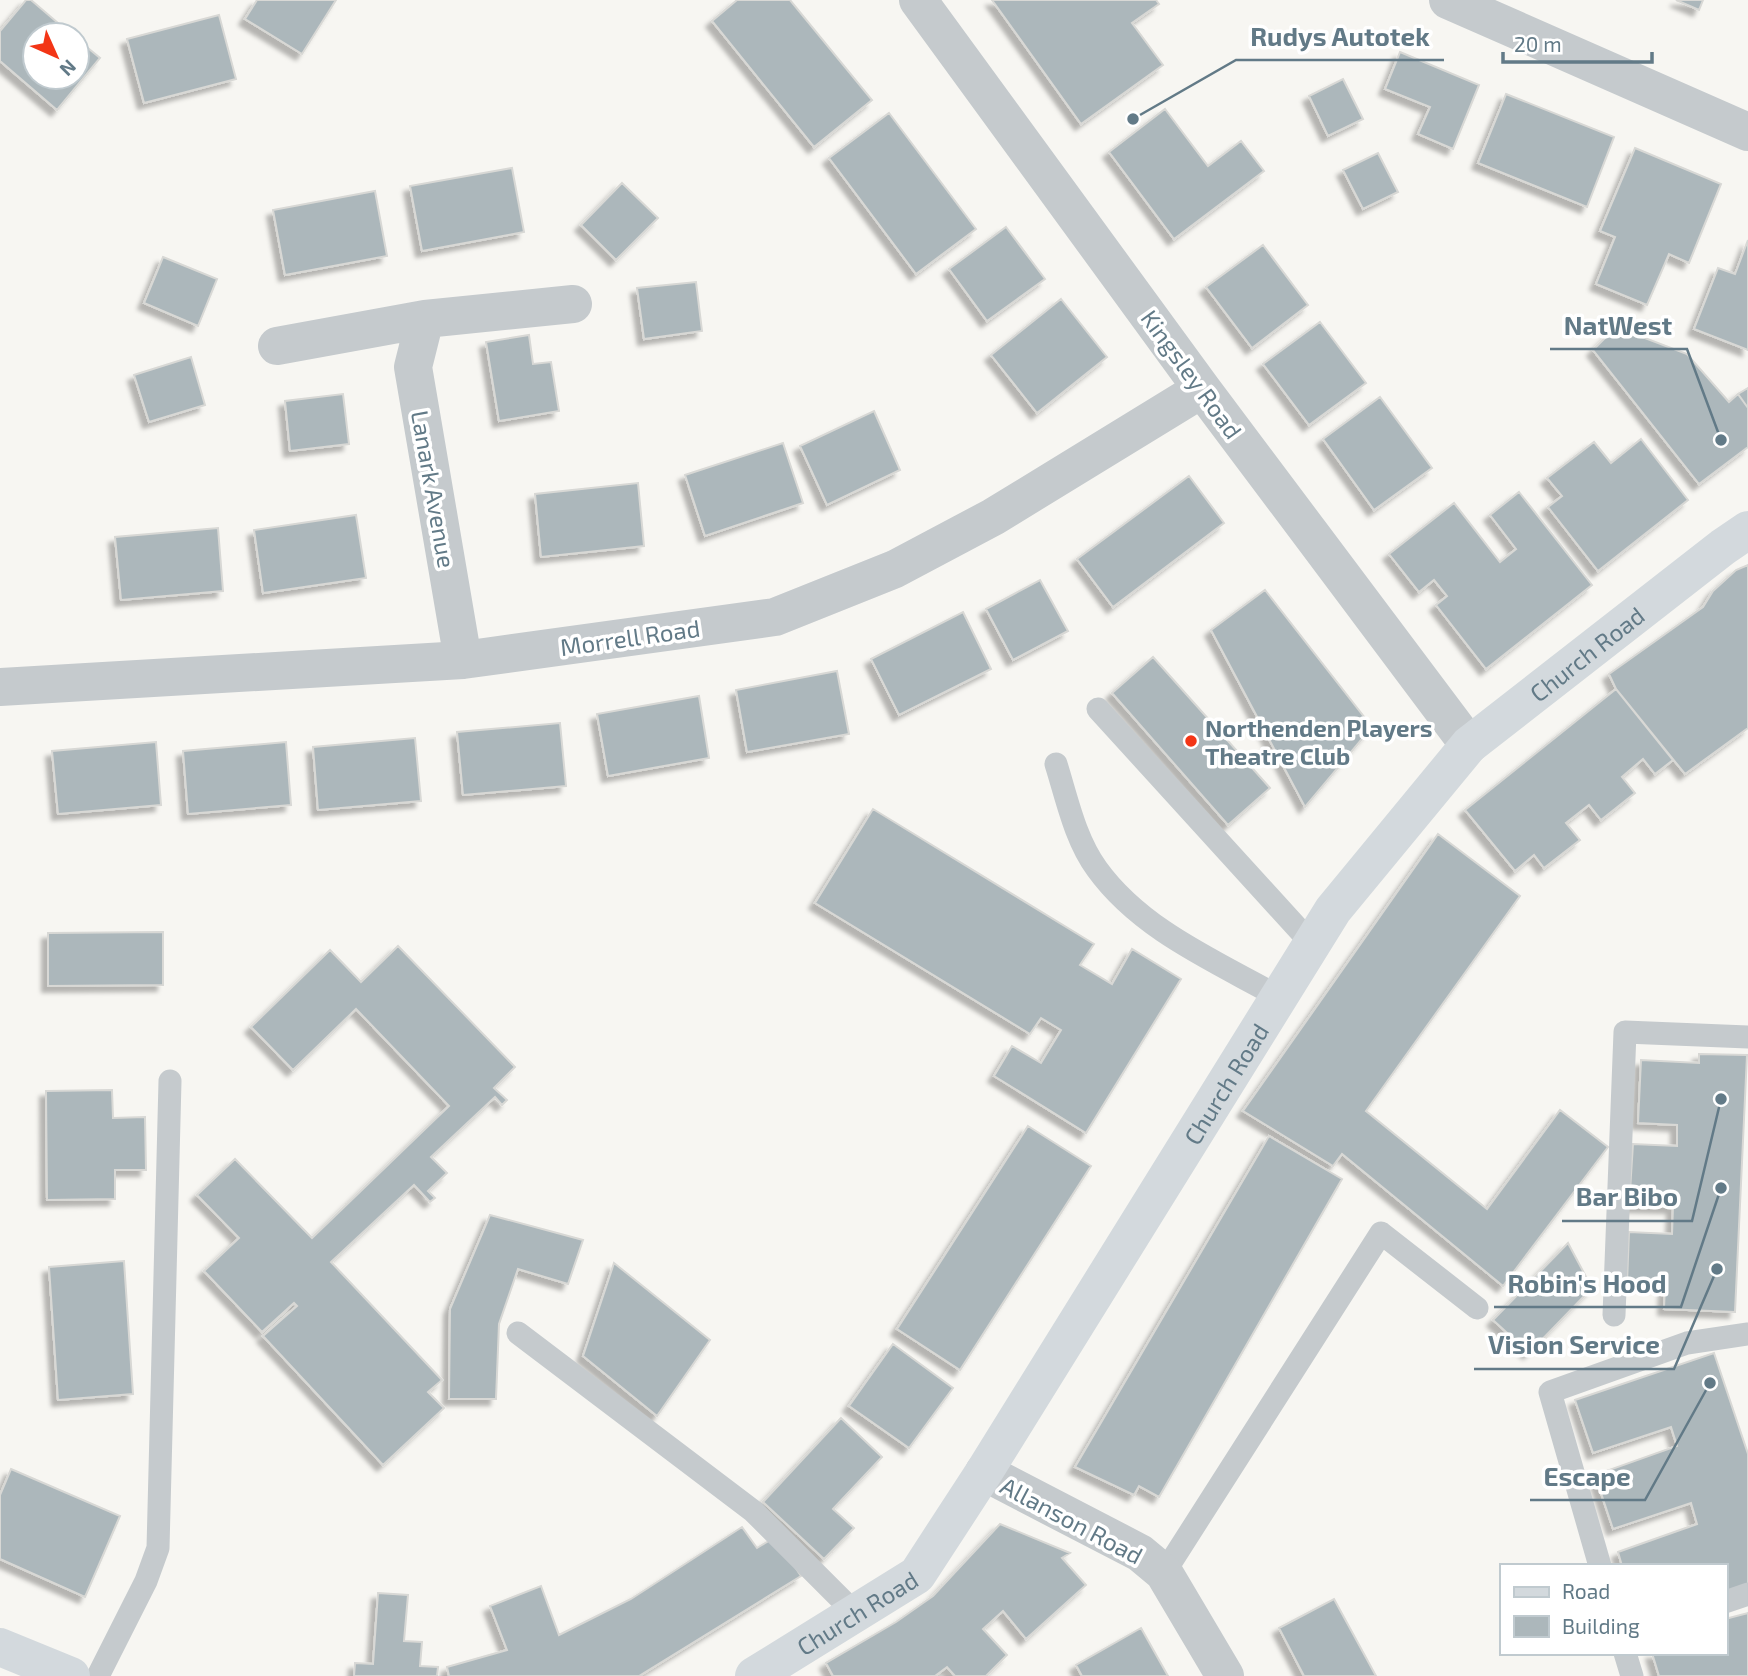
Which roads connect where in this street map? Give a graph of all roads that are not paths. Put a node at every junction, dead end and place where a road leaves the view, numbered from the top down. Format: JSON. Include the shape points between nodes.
{"nodes":[{"id":1,"x":918,"y":0,"type":"edge"},
{"id":2,"x":1448,"y":0,"type":"edge"},
{"id":3,"x":1748,"y":132,"type":"edge"},
{"id":4,"x":573,"y":304,"type":"dead end"},
{"id":5,"x":425,"y":319,"type":"junction"},
{"id":6,"x":277,"y":346,"type":"dead end"},
{"id":7,"x":1202,"y":389,"type":"junction"},
{"id":8,"x":1748,"y":530,"type":"edge"},
{"id":9,"x":463,"y":660,"type":"junction"},
{"id":10,"x":0,"y":687,"type":"edge"},
{"id":11,"x":1098,"y":709,"type":"dead end"},
{"id":12,"x":1469,"y":745,"type":"junction"},
{"id":13,"x":1056,"y":764,"type":"dead end"},
{"id":14,"x":1312,"y":944,"type":"junction"},
{"id":15,"x":1279,"y":997,"type":"junction"},
{"id":16,"x":1748,"y":1037,"type":"edge"},
{"id":17,"x":170,"y":1081,"type":"dead end"},
{"id":18,"x":1477,"y":1308,"type":"dead end"},
{"id":19,"x":1614,"y":1315,"type":"dead end"},
{"id":20,"x":518,"y":1333,"type":"dead end"},
{"id":21,"x":1748,"y":1334,"type":"edge"},
{"id":22,"x":984,"y":1472,"type":"junction"},
{"id":23,"x":1599,"y":1564,"type":"edge"},
{"id":24,"x":1164,"y":1573,"type":"junction"},
{"id":25,"x":1748,"y":1594,"type":"edge"},
{"id":26,"x":1727,"y":1601,"type":"edge"},
{"id":27,"x":856,"y":1614,"type":"junction"},
{"id":28,"x":0,"y":1647,"type":"edge"},
{"id":29,"x":1626,"y":1655,"type":"edge"},
{"id":30,"x":770,"y":1672,"type":"edge"},
{"id":31,"x":71,"y":1676,"type":"edge"},
{"id":32,"x":98,"y":1676,"type":"edge"},
{"id":33,"x":1225,"y":1676,"type":"edge"},
{"id":34,"x":1632,"y":1676,"type":"edge"}],
"edges":[{"from":1,"to":7,"type":"street","name":"Kingsley Road"},
{"from":2,"to":3,"type":"street"},
{"from":4,"to":5,"type":"street"},
{"from":5,"to":6,"type":"street"},
{"from":5,"to":9,"type":"street","name":"Lanark Avenue","via":[[413,367]]},
{"from":7,"to":9,"type":"street","name":"Morrell Road","via":[[993,517],[895,569],[775,617]]},
{"from":7,"to":12,"type":"street","name":"Kingsley Road"},
{"from":8,"to":12,"type":"main road","name":"Church Road"},
{"from":9,"to":10,"type":"street","name":"Morrell Road"},
{"from":11,"to":14,"type":"lane"},
{"from":12,"to":14,"type":"main road","name":"Church Road","via":[[1334,910]]},
{"from":13,"to":15,"type":"lane","via":[[1077,831],[1096,867],[1128,906],[1167,934]]},
{"from":14,"to":15,"type":"main road","name":"Church Road"},
{"from":15,"to":22,"type":"main road","name":"Church Road"},
{"from":16,"to":19,"type":"lane","via":[[1625,1032]]},
{"from":17,"to":32,"type":"lane","via":[[158,1548]]},
{"from":18,"to":24,"type":"lane","via":[[1381,1233]]},
{"from":20,"to":27,"type":"lane","via":[[753,1511]]},
{"from":21,"to":23,"type":"lane","via":[[1687,1343],[1550,1392]]},
{"from":22,"to":24,"type":"street","name":"Allanson Road","via":[[1140,1553]]},
{"from":22,"to":27,"type":"main road","name":"Church Road","via":[[917,1575]]},
{"from":24,"to":33,"type":"street","name":"Allanson Road"},
{"from":25,"to":26,"type":"lane"},
{"from":27,"to":30,"type":"main road","name":"Church Road"},
{"from":28,"to":31,"type":"main road"},
{"from":29,"to":34,"type":"lane"}]}
